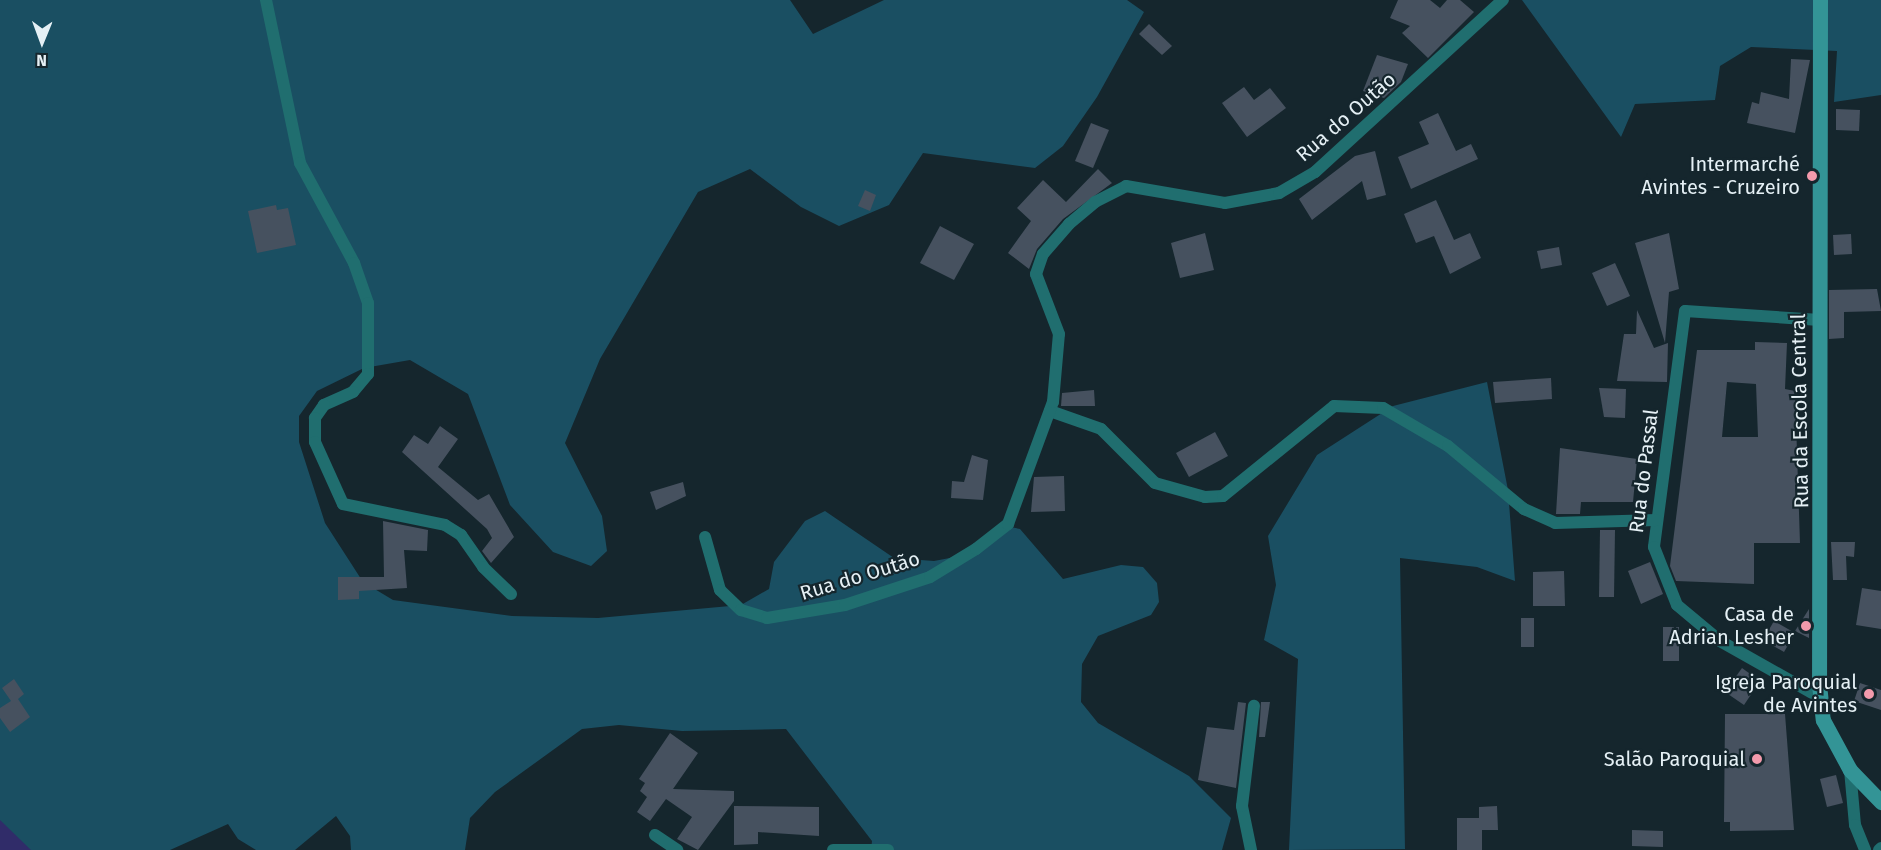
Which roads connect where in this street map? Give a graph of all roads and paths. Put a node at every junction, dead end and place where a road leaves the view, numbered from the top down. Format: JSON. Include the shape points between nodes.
{"nodes":[{"id":1,"x":266,"y":0,"type":"edge"},
{"id":2,"x":1503,"y":0,"type":"edge"},
{"id":3,"x":1820,"y":0,"type":"edge"},
{"id":4,"x":1820,"y":320,"type":"junction"},
{"id":5,"x":1050,"y":411,"type":"junction"},
{"id":6,"x":1656,"y":520,"type":"junction"},
{"id":7,"x":705,"y":537,"type":"dead end"},
{"id":8,"x":512,"y":594,"type":"dead end"},
{"id":9,"x":1821,"y":698,"type":"junction"},
{"id":10,"x":1254,"y":706,"type":"dead end"},
{"id":11,"x":1850,"y":770,"type":"junction"},
{"id":12,"x":1881,"y":802,"type":"edge"},
{"id":13,"x":655,"y":836,"type":"dead end"},
{"id":14,"x":677,"y":850,"type":"edge"},
{"id":15,"x":833,"y":850,"type":"edge"},
{"id":16,"x":888,"y":850,"type":"edge"},
{"id":17,"x":1251,"y":850,"type":"edge"},
{"id":18,"x":1865,"y":850,"type":"edge"}],
"edges":[{"from":1,"to":8,"type":"street","via":[[294,146],[328,221],[354,263],[368,303],[368,374],[354,392],[324,405],[315,418],[315,442],[343,504],[445,525],[461,535],[483,567]]},
{"from":2,"to":5,"type":"street","name":"Rua do Outão","via":[[1315,172],[1279,193],[1225,202],[1126,186],[1095,202],[1069,224],[1043,254],[1036,274],[1059,333]]},
{"from":3,"to":4,"type":"street","name":"Rua da Escola Central"},
{"from":4,"to":6,"type":"street","name":"Rua do Passal","via":[[1685,311]]},
{"from":4,"to":9,"type":"street","name":"Rua da Escola Central"},
{"from":5,"to":6,"type":"street","via":[[1101,429],[1155,483],[1205,497],[1223,496],[1334,406],[1383,408],[1448,446],[1524,509],[1555,523],[1596,526]]},
{"from":5,"to":7,"type":"street","name":"Rua do Outão","via":[[1008,525],[930,577],[845,605],[768,618],[741,610],[720,590]]},
{"from":6,"to":9,"type":"street","name":"Rua do Passal","via":[[1654,547],[1677,605],[1720,642]]},
{"from":9,"to":11,"type":"street","name":"Rua da Escola Central","via":[[1823,720]]},
{"from":10,"to":17,"type":"street","via":[[1242,806]]},
{"from":11,"to":12,"type":"street","name":"Rua da Escola Central"},
{"from":11,"to":18,"type":"street","via":[[1855,825]]},
{"from":13,"to":14,"type":"street"},
{"from":15,"to":16,"type":"street"}]}
